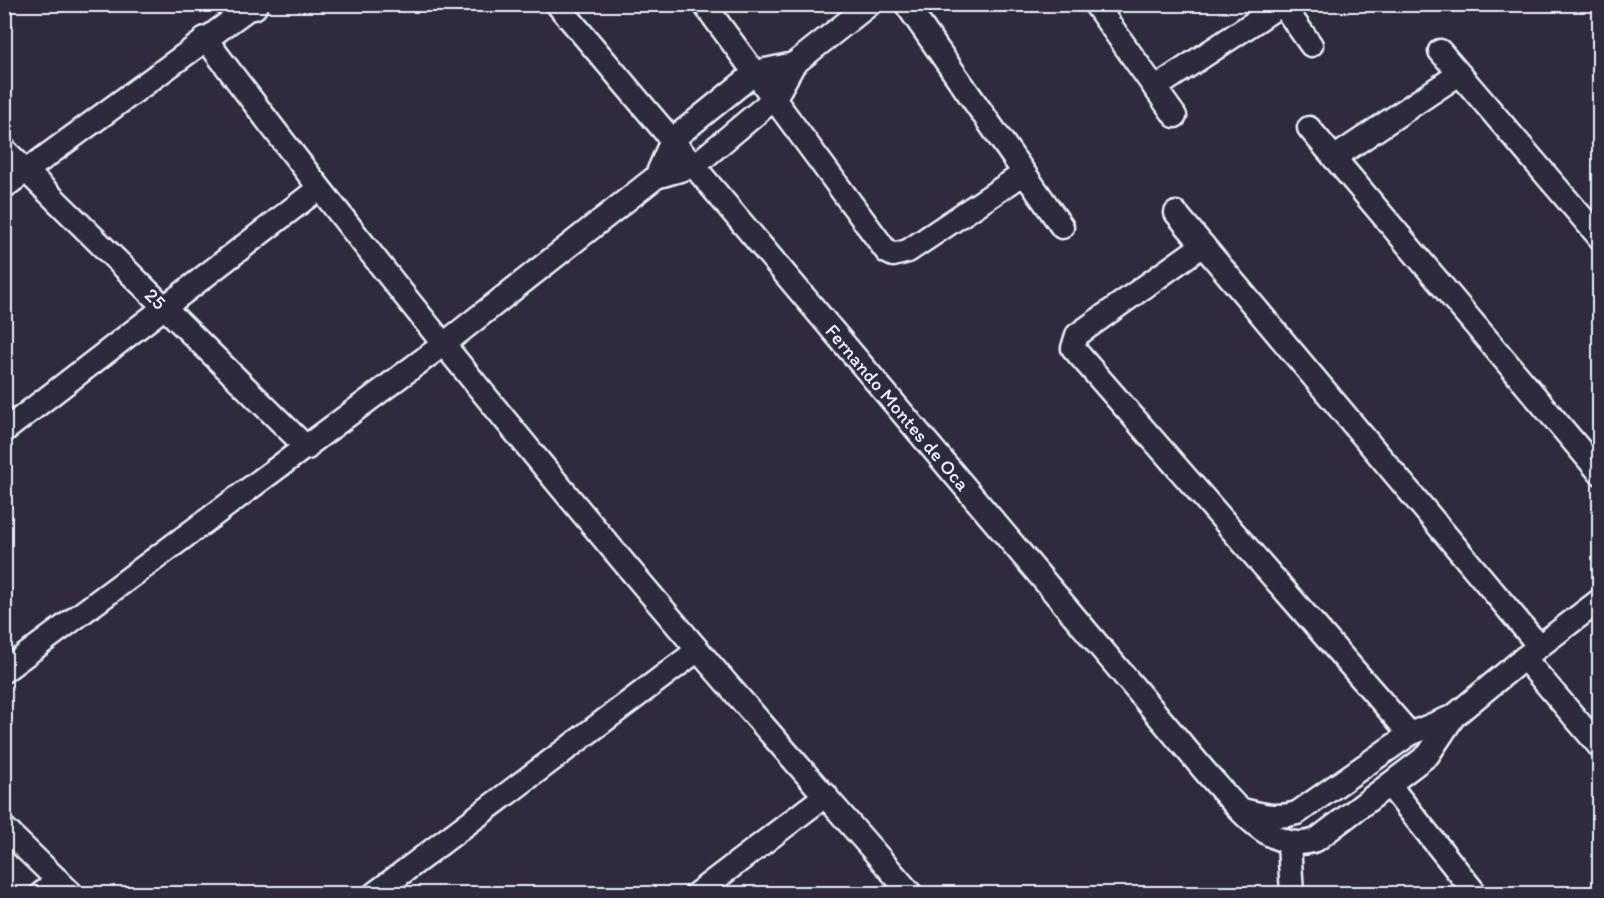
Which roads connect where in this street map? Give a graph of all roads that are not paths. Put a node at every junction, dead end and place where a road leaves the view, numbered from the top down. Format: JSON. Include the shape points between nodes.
{"nodes":[{"id":1,"x":253,"y":4,"type":"edge"},
{"id":2,"x":557,"y":4,"type":"edge"},
{"id":3,"x":704,"y":4,"type":"edge"},
{"id":4,"x":870,"y":4,"type":"edge"},
{"id":5,"x":906,"y":4,"type":"edge"},
{"id":6,"x":1095,"y":4,"type":"edge"},
{"id":7,"x":1282,"y":4,"type":"edge"},
{"id":8,"x":205,"y":38,"type":"junction"},
{"id":9,"x":1311,"y":45,"type":"dead end"},
{"id":10,"x":1440,"y":51,"type":"dead end"},
{"id":11,"x":794,"y":64,"type":"junction"},
{"id":12,"x":756,"y":72,"type":"junction"},
{"id":13,"x":1459,"y":74,"type":"junction"},
{"id":14,"x":1155,"y":88,"type":"junction"},
{"id":15,"x":775,"y":98,"type":"junction"},
{"id":16,"x":1175,"y":116,"type":"dead end"},
{"id":17,"x":1309,"y":128,"type":"dead end"},
{"id":18,"x":672,"y":140,"type":"junction"},
{"id":19,"x":4,"y":149,"type":"edge"},
{"id":20,"x":1334,"y":158,"type":"junction"},
{"id":21,"x":694,"y":166,"type":"junction"},
{"id":22,"x":26,"y":171,"type":"junction"},
{"id":23,"x":1023,"y":174,"type":"junction"},
{"id":24,"x":656,"y":177,"type":"junction"},
{"id":25,"x":4,"y":187,"type":"edge"},
{"id":26,"x":318,"y":189,"type":"junction"},
{"id":27,"x":1176,"y":213,"type":"dead end"},
{"id":28,"x":1062,"y":227,"type":"dead end"},
{"id":29,"x":1599,"y":238,"type":"edge"},
{"id":30,"x":1203,"y":245,"type":"junction"},
{"id":31,"x":163,"y":308,"type":"junction"},
{"id":32,"x":444,"y":344,"type":"junction"},
{"id":33,"x":4,"y":431,"type":"edge"},
{"id":34,"x":307,"y":448,"type":"junction"},
{"id":35,"x":1599,"y":473,"type":"edge"},
{"id":36,"x":1599,"y":600,"type":"edge"},
{"id":37,"x":698,"y":650,"type":"junction"},
{"id":38,"x":1532,"y":652,"type":"junction"},
{"id":39,"x":4,"y":671,"type":"edge"},
{"id":40,"x":1454,"y":716,"type":"junction"},
{"id":41,"x":1410,"y":734,"type":"junction"},
{"id":42,"x":1599,"y":747,"type":"edge"},
{"id":43,"x":1390,"y":786,"type":"junction"},
{"id":44,"x":826,"y":795,"type":"junction"},
{"id":45,"x":1240,"y":809,"type":"junction"},
{"id":46,"x":4,"y":828,"type":"edge"},
{"id":47,"x":1289,"y":844,"type":"junction"},
{"id":48,"x":57,"y":889,"type":"edge"},
{"id":49,"x":374,"y":894,"type":"edge"},
{"id":50,"x":696,"y":894,"type":"edge"},
{"id":51,"x":910,"y":894,"type":"edge"},
{"id":52,"x":1292,"y":894,"type":"edge"},
{"id":53,"x":1476,"y":894,"type":"edge"}],
"edges":[{"from":1,"to":8,"type":"street"},
{"from":2,"to":18,"type":"street","name":"Fernando Montes de Oca"},
{"from":3,"to":12,"type":"street"},
{"from":4,"to":11,"type":"street"},
{"from":5,"to":23,"type":"street"},
{"from":6,"to":14,"type":"street"},
{"from":7,"to":9,"type":"street"},
{"from":7,"to":14,"type":"street"},
{"from":8,"to":22,"type":"street"},
{"from":8,"to":26,"type":"street"},
{"from":10,"to":13,"type":"street"},
{"from":11,"to":12,"type":"street"},
{"from":11,"to":15,"type":"street"},
{"from":12,"to":15,"type":"street"},
{"from":12,"to":18,"type":"street"},
{"from":13,"to":20,"type":"street"},
{"from":13,"to":29,"type":"street"},
{"from":14,"to":16,"type":"street"},
{"from":15,"to":21,"type":"street"},
{"from":15,"to":23,"type":"street","via":[[893,255],[908,251]]},
{"from":17,"to":20,"type":"street"},
{"from":18,"to":21,"type":"street","name":"Fernando Montes de Oca"},
{"from":18,"to":24,"type":"street"},
{"from":19,"to":22,"type":"street","name":"25"},
{"from":20,"to":35,"type":"street"},
{"from":21,"to":24,"type":"street"},
{"from":21,"to":45,"type":"street","name":"Fernando Montes de Oca"},
{"from":22,"to":25,"type":"street"},
{"from":22,"to":31,"type":"street","name":"25"},
{"from":23,"to":28,"type":"street"},
{"from":24,"to":32,"type":"street"},
{"from":26,"to":31,"type":"street"},
{"from":26,"to":32,"type":"street"},
{"from":27,"to":30,"type":"street"},
{"from":30,"to":38,"type":"street"},
{"from":30,"to":41,"type":"street","via":[[1077,335],[1073,348]]},
{"from":31,"to":33,"type":"street"},
{"from":31,"to":34,"type":"street","name":"25"},
{"from":32,"to":34,"type":"street"},
{"from":32,"to":37,"type":"street"},
{"from":34,"to":39,"type":"street"},
{"from":36,"to":38,"type":"street"},
{"from":37,"to":44,"type":"street"},
{"from":37,"to":49,"type":"street"},
{"from":38,"to":40,"type":"street"},
{"from":38,"to":42,"type":"street"},
{"from":40,"to":41,"type":"street"},
{"from":40,"to":43,"type":"street","via":[[1428,755]]},
{"from":41,"to":45,"type":"street","via":[[1297,813],[1282,818]]},
{"from":43,"to":47,"type":"street","via":[[1316,840]]},
{"from":43,"to":53,"type":"street"},
{"from":44,"to":50,"type":"street"},
{"from":44,"to":51,"type":"street"},
{"from":45,"to":47,"type":"street","name":"Fernando Montes de Oca","via":[[1272,837]]},
{"from":46,"to":48,"type":"street"},
{"from":47,"to":52,"type":"street"}]}
